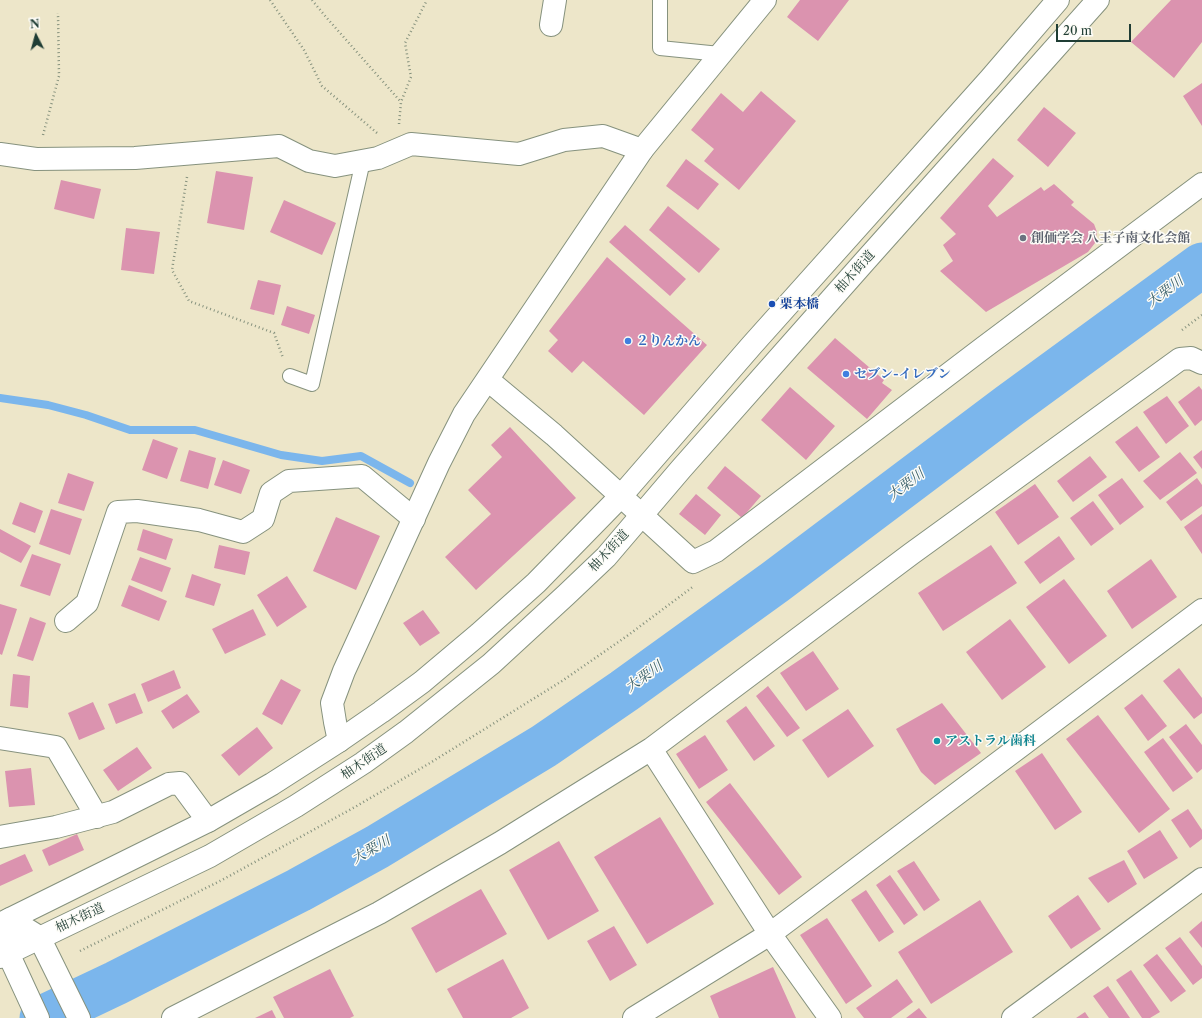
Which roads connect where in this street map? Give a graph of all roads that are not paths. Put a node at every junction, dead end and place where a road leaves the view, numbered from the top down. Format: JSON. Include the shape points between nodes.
{"nodes":[{"id":1,"x":554,"y":0,"type":"edge"},
{"id":2,"x":660,"y":0,"type":"edge"},
{"id":3,"x":765,"y":0,"type":"edge"},
{"id":4,"x":1058,"y":0,"type":"edge"},
{"id":5,"x":1098,"y":0,"type":"edge"},
{"id":6,"x":552,"y":25,"type":"dead end"},
{"id":7,"x":720,"y":54,"type":"junction"},
{"id":8,"x":642,"y":150,"type":"junction"},
{"id":9,"x":0,"y":154,"type":"edge"},
{"id":10,"x":364,"y":161,"type":"junction"},
{"id":11,"x":1202,"y":184,"type":"edge"},
{"id":12,"x":1202,"y":363,"type":"edge"},
{"id":13,"x":290,"y":376,"type":"road end"},
{"id":14,"x":488,"y":380,"type":"junction"},
{"id":15,"x":621,"y":496,"type":"junction"},
{"id":16,"x":642,"y":516,"type":"junction"},
{"id":17,"x":414,"y":519,"type":"junction"},
{"id":18,"x":1202,"y":610,"type":"edge"},
{"id":19,"x":66,"y":621,"type":"dead end"},
{"id":20,"x":0,"y":738,"type":"edge"},
{"id":21,"x":339,"y":741,"type":"junction"},
{"id":22,"x":650,"y":749,"type":"junction"},
{"id":23,"x":97,"y":817,"type":"junction"},
{"id":24,"x":208,"y":821,"type":"junction"},
{"id":25,"x":0,"y":837,"type":"edge"},
{"id":26,"x":1202,"y":879,"type":"edge"},
{"id":27,"x":5,"y":922,"type":"edge"},
{"id":28,"x":770,"y":934,"type":"junction"},
{"id":29,"x":39,"y":937,"type":"junction"},
{"id":30,"x":4,"y":955,"type":"edge"},
{"id":31,"x":38,"y":1018,"type":"edge"},
{"id":32,"x":79,"y":1018,"type":"edge"},
{"id":33,"x":173,"y":1018,"type":"edge"},
{"id":34,"x":634,"y":1018,"type":"edge"},
{"id":35,"x":830,"y":1018,"type":"edge"},
{"id":36,"x":1013,"y":1018,"type":"edge"}],
"edges":[{"from":1,"to":6,"type":"street"},
{"from":2,"to":7,"type":"lane","via":[[660,48]]},
{"from":3,"to":7,"type":"street"},
{"from":4,"to":15,"type":"street"},
{"from":5,"to":16,"type":"street","name":"柚木街道"},
{"from":7,"to":8,"type":"street"},
{"from":8,"to":10,"type":"street","via":[[603,136],[564,140],[519,154],[411,144]]},
{"from":8,"to":14,"type":"street"},
{"from":9,"to":10,"type":"street","via":[[36,158],[134,158],[279,146],[309,160],[335,166]]},
{"from":10,"to":13,"type":"lane","via":[[312,384]]},
{"from":11,"to":16,"type":"street","via":[[716,551],[693,562]]},
{"from":12,"to":22,"type":"street","via":[[1191,358],[1180,359],[911,554]]},
{"from":14,"to":15,"type":"street"},
{"from":14,"to":17,"type":"street","via":[[464,414]]},
{"from":15,"to":16,"type":"street"},
{"from":15,"to":21,"type":"street","via":[[536,583],[479,634],[422,682]]},
{"from":16,"to":29,"type":"street","name":"柚木街道","via":[[589,574],[490,664],[369,759],[296,806],[216,852]]},
{"from":17,"to":19,"type":"street","via":[[362,476],[289,482],[271,493],[263,519],[243,532],[199,520],[137,510],[118,512],[86,603]]},
{"from":17,"to":21,"type":"street","via":[[344,671],[332,703]]},
{"from":18,"to":28,"type":"street"},
{"from":20,"to":23,"type":"street","via":[[56,747]]},
{"from":21,"to":24,"type":"street"},
{"from":22,"to":28,"type":"street"},
{"from":22,"to":33,"type":"street","via":[[500,843],[385,909]]},
{"from":23,"to":24,"type":"street","via":[[113,812],[169,784],[180,783]]},
{"from":23,"to":25,"type":"street"},
{"from":24,"to":27,"type":"street"},
{"from":26,"to":36,"type":"street"},
{"from":27,"to":29,"type":"street"},
{"from":27,"to":30,"type":"street"},
{"from":28,"to":34,"type":"street"},
{"from":28,"to":35,"type":"street"},
{"from":29,"to":30,"type":"street","name":"柚木街道"},
{"from":29,"to":32,"type":"street"},
{"from":30,"to":31,"type":"street"}]}
